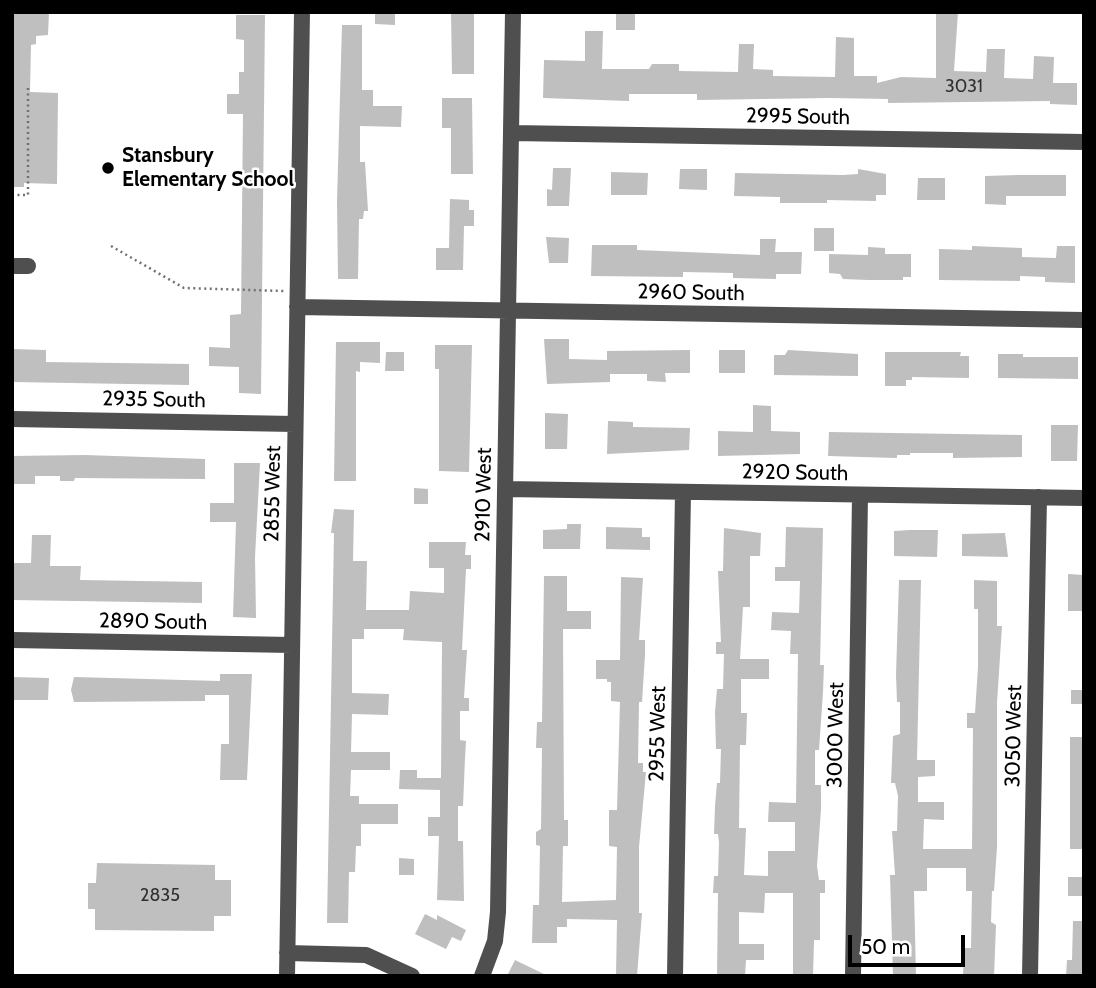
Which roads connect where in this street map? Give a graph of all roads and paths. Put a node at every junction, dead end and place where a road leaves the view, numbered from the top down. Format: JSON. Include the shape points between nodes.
{"nodes":[{"id":1,"x":302,"y":12,"type":"edge"},
{"id":2,"x":513,"y":12,"type":"edge"},
{"id":3,"x":28,"y":85,"type":"dead end"},
{"id":4,"x":511,"y":133,"type":"junction"},
{"id":5,"x":1084,"y":142,"type":"edge"},
{"id":6,"x":12,"y":195,"type":"edge"},
{"id":7,"x":111,"y":246,"type":"dead end"},
{"id":8,"x":284,"y":291,"type":"dead end"},
{"id":9,"x":297,"y":307,"type":"junction"},
{"id":10,"x":508,"y":311,"type":"junction"},
{"id":11,"x":1084,"y":320,"type":"edge"},
{"id":12,"x":12,"y":419,"type":"edge"},
{"id":13,"x":295,"y":424,"type":"junction"},
{"id":14,"x":505,"y":489,"type":"junction"},
{"id":15,"x":683,"y":492,"type":"junction"},
{"id":16,"x":860,"y":495,"type":"junction"},
{"id":17,"x":1039,"y":497,"type":"junction"},
{"id":18,"x":1084,"y":498,"type":"edge"},
{"id":19,"x":12,"y":640,"type":"edge"},
{"id":20,"x":292,"y":645,"type":"junction"},
{"id":21,"x":287,"y":953,"type":"junction"},
{"id":22,"x":287,"y":976,"type":"edge"},
{"id":23,"x":412,"y":976,"type":"edge"},
{"id":24,"x":482,"y":976,"type":"edge"},
{"id":25,"x":675,"y":976,"type":"edge"},
{"id":26,"x":853,"y":976,"type":"edge"},
{"id":27,"x":1030,"y":976,"type":"edge"}],
"edges":[{"from":1,"to":9,"type":"street","name":"2855 West"},
{"from":2,"to":4,"type":"street","name":"2910 West"},
{"from":3,"to":6,"type":"path","via":[[28,195]]},
{"from":4,"to":5,"type":"street","name":"2995 South"},
{"from":4,"to":10,"type":"street","name":"2910 West"},
{"from":7,"to":8,"type":"path","via":[[184,288]]},
{"from":9,"to":10,"type":"street","name":"2960 South"},
{"from":9,"to":13,"type":"street","name":"2855 West"},
{"from":10,"to":11,"type":"street","name":"2960 South"},
{"from":10,"to":14,"type":"street","name":"2910 West"},
{"from":12,"to":13,"type":"street","name":"2935 South"},
{"from":13,"to":20,"type":"street","name":"2855 West"},
{"from":14,"to":15,"type":"street","name":"2920 South"},
{"from":14,"to":24,"type":"street","name":"2910 West","via":[[498,919]]},
{"from":15,"to":16,"type":"street","name":"2920 South"},
{"from":15,"to":25,"type":"street","name":"2955 West"},
{"from":16,"to":17,"type":"street","name":"2920 South"},
{"from":16,"to":26,"type":"street","name":"3000 West"},
{"from":17,"to":18,"type":"street","name":"2920 South"},
{"from":17,"to":27,"type":"street","name":"3050 West"},
{"from":19,"to":20,"type":"street","name":"2890 South"},
{"from":20,"to":21,"type":"street","name":"2855 West"},
{"from":21,"to":22,"type":"street","name":"2855 West"},
{"from":21,"to":23,"type":"street","via":[[366,955]]}]}
